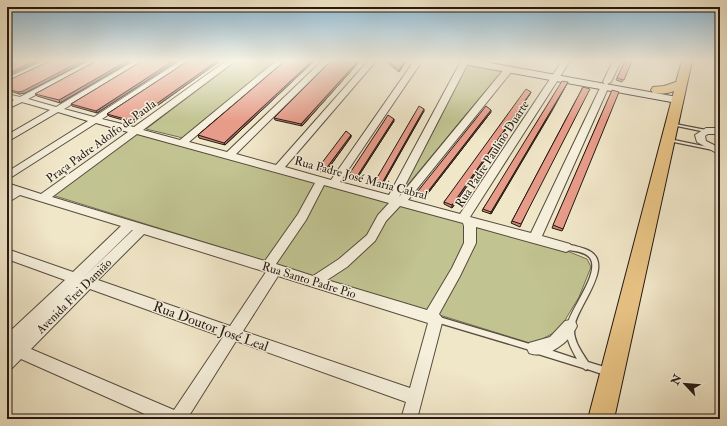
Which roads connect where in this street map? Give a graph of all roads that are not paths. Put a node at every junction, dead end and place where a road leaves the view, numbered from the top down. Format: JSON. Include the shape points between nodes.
{"nodes":[{"id":1,"x":57,"y":81,"type":"edge"},
{"id":2,"x":105,"y":81,"type":"edge"},
{"id":3,"x":155,"y":81,"type":"edge"},
{"id":4,"x":204,"y":81,"type":"edge"},
{"id":5,"x":256,"y":81,"type":"edge"},
{"id":6,"x":306,"y":81,"type":"edge"},
{"id":7,"x":355,"y":81,"type":"edge"},
{"id":8,"x":404,"y":81,"type":"edge"},
{"id":9,"x":454,"y":81,"type":"edge"},
{"id":10,"x":499,"y":81,"type":"edge"},
{"id":11,"x":554,"y":81,"type":"edge"},
{"id":12,"x":587,"y":81,"type":"edge"},
{"id":13,"x":607,"y":81,"type":"edge"},
{"id":14,"x":682,"y":81,"type":"edge"},
{"id":15,"x":606,"y":84,"type":"junction"},
{"id":16,"x":657,"y":93,"type":"junction"},
{"id":17,"x":7,"y":96,"type":"edge"},
{"id":18,"x":21,"y":100,"type":"junction"},
{"id":19,"x":7,"y":107,"type":"edge"},
{"id":20,"x":676,"y":108,"type":"junction"},
{"id":21,"x":57,"y":109,"type":"junction"},
{"id":22,"x":95,"y":120,"type":"junction"},
{"id":23,"x":136,"y":130,"type":"junction"},
{"id":24,"x":706,"y":131,"type":"junction"},
{"id":25,"x":720,"y":132,"type":"edge"},
{"id":26,"x":7,"y":139,"type":"edge"},
{"id":27,"x":182,"y":143,"type":"junction"},
{"id":28,"x":717,"y":150,"type":"edge"},
{"id":29,"x":230,"y":155,"type":"junction"},
{"id":30,"x":278,"y":169,"type":"junction"},
{"id":31,"x":7,"y":177,"type":"edge"},
{"id":32,"x":322,"y":180,"type":"junction"},
{"id":33,"x":334,"y":183,"type":"junction"},
{"id":34,"x":13,"y":189,"type":"edge"},
{"id":35,"x":43,"y":198,"type":"junction"},
{"id":36,"x":7,"y":199,"type":"edge"},
{"id":37,"x":397,"y":201,"type":"junction"},
{"id":38,"x":465,"y":220,"type":"junction"},
{"id":39,"x":136,"y":226,"type":"junction"},
{"id":40,"x":535,"y":238,"type":"junction"},
{"id":41,"x":566,"y":247,"type":"joint"},
{"id":42,"x":7,"y":254,"type":"edge"},
{"id":43,"x":271,"y":268,"type":"junction"},
{"id":44,"x":82,"y":280,"type":"junction"},
{"id":45,"x":315,"y":282,"type":"junction"},
{"id":46,"x":433,"y":318,"type":"junction"},
{"id":47,"x":570,"y":326,"type":"junction"},
{"id":48,"x":233,"y":334,"type":"junction"},
{"id":49,"x":11,"y":347,"type":"edge"},
{"id":50,"x":534,"y":348,"type":"junction"},
{"id":51,"x":7,"y":363,"type":"edge"},
{"id":52,"x":586,"y":366,"type":"junction"},
{"id":53,"x":612,"y":373,"type":"junction"},
{"id":54,"x":415,"y":398,"type":"junction"},
{"id":55,"x":177,"y":419,"type":"edge"},
{"id":56,"x":409,"y":419,"type":"edge"},
{"id":57,"x":601,"y":419,"type":"edge"}],
"edges":[{"from":1,"to":18,"type":"street"},
{"from":2,"to":21,"type":"street"},
{"from":3,"to":22,"type":"street"},
{"from":4,"to":23,"type":"street","name":"Praça Padre Adolfo de Paula"},
{"from":5,"to":27,"type":"street"},
{"from":6,"to":29,"type":"street"},
{"from":7,"to":30,"type":"street"},
{"from":8,"to":33,"type":"street"},
{"from":9,"to":37,"type":"street"},
{"from":10,"to":37,"type":"street"},
{"from":11,"to":38,"type":"street","name":"Rua Padre Paulino Duarte"},
{"from":12,"to":15,"type":"street"},
{"from":13,"to":15,"type":"street"},
{"from":14,"to":20,"type":"main road"},
{"from":15,"to":16,"type":"street"},
{"from":15,"to":40,"type":"street"},
{"from":16,"to":20,"type":"main road"},
{"from":16,"to":20,"type":"main road","via":[[666,90]]},
{"from":17,"to":18,"type":"street","name":"Rua Padre José Maria Cabral"},
{"from":18,"to":19,"type":"street"},
{"from":18,"to":21,"type":"street","name":"Rua Padre José Maria Cabral"},
{"from":20,"to":24,"type":"lane"},
{"from":20,"to":28,"type":"lane"},
{"from":20,"to":53,"type":"main road"},
{"from":21,"to":22,"type":"street","name":"Rua Padre José Maria Cabral"},
{"from":21,"to":26,"type":"street"},
{"from":22,"to":23,"type":"street","name":"Rua Padre José Maria Cabral"},
{"from":22,"to":31,"type":"street"},
{"from":23,"to":27,"type":"street","name":"Rua Padre José Maria Cabral"},
{"from":23,"to":35,"type":"street","name":"Praça Padre Adolfo de Paula"},
{"from":24,"to":25,"type":"street"},
{"from":24,"to":28,"type":"street","via":[[700,135],[702,142]]},
{"from":27,"to":29,"type":"street","name":"Rua Padre José Maria Cabral"},
{"from":29,"to":30,"type":"street","name":"Rua Padre José Maria Cabral"},
{"from":30,"to":32,"type":"street","name":"Rua Padre José Maria Cabral"},
{"from":32,"to":33,"type":"street","name":"Rua Padre José Maria Cabral"},
{"from":32,"to":43,"type":"street"},
{"from":33,"to":37,"type":"street","name":"Rua Padre José Maria Cabral"},
{"from":34,"to":35,"type":"street","name":"Rua Santo Padre Pio"},
{"from":34,"to":36,"type":"street"},
{"from":35,"to":39,"type":"street","name":"Rua Santo Padre Pio"},
{"from":37,"to":38,"type":"street","name":"Rua Padre José Maria Cabral"},
{"from":37,"to":45,"type":"street","via":[[382,218],[371,238],[343,263]]},
{"from":38,"to":40,"type":"street","name":"Rua Padre José Maria Cabral"},
{"from":38,"to":46,"type":"street","via":[[470,226],[470,243]]},
{"from":39,"to":43,"type":"street","name":"Rua Santo Padre Pio"},
{"from":39,"to":44,"type":"street","name":"Avenida Frei Damião"},
{"from":40,"to":41,"type":"street","name":"Rua Padre José Maria Cabral"},
{"from":41,"to":47,"type":"lane","name":"Rua Padre José Maria Cabral","via":[[591,255],[596,269]]},
{"from":42,"to":44,"type":"street","name":"Rua Doutor José Leal"},
{"from":43,"to":45,"type":"street","name":"Rua Santo Padre Pio"},
{"from":43,"to":48,"type":"street"},
{"from":44,"to":48,"type":"street","name":"Rua Doutor José Leal"},
{"from":44,"to":49,"type":"street","name":"Avenida Frei Damião"},
{"from":45,"to":46,"type":"street","name":"Rua Santo Padre Pio"},
{"from":46,"to":50,"type":"lane","name":"Rua Santo Padre Pio"},
{"from":46,"to":54,"type":"street"},
{"from":47,"to":50,"type":"street","via":[[564,335],[550,346]]},
{"from":47,"to":52,"type":"lane","via":[[572,340]]},
{"from":48,"to":54,"type":"street","name":"Rua Doutor José Leal"},
{"from":48,"to":55,"type":"street"},
{"from":49,"to":51,"type":"street","name":"Avenida Frei Damião"},
{"from":49,"to":55,"type":"street"},
{"from":50,"to":52,"type":"lane","name":"Rua Santo Padre Pio"},
{"from":52,"to":53,"type":"lane","name":"Rua Santo Padre Pio"},
{"from":53,"to":57,"type":"main road"},
{"from":54,"to":56,"type":"street"}]}
